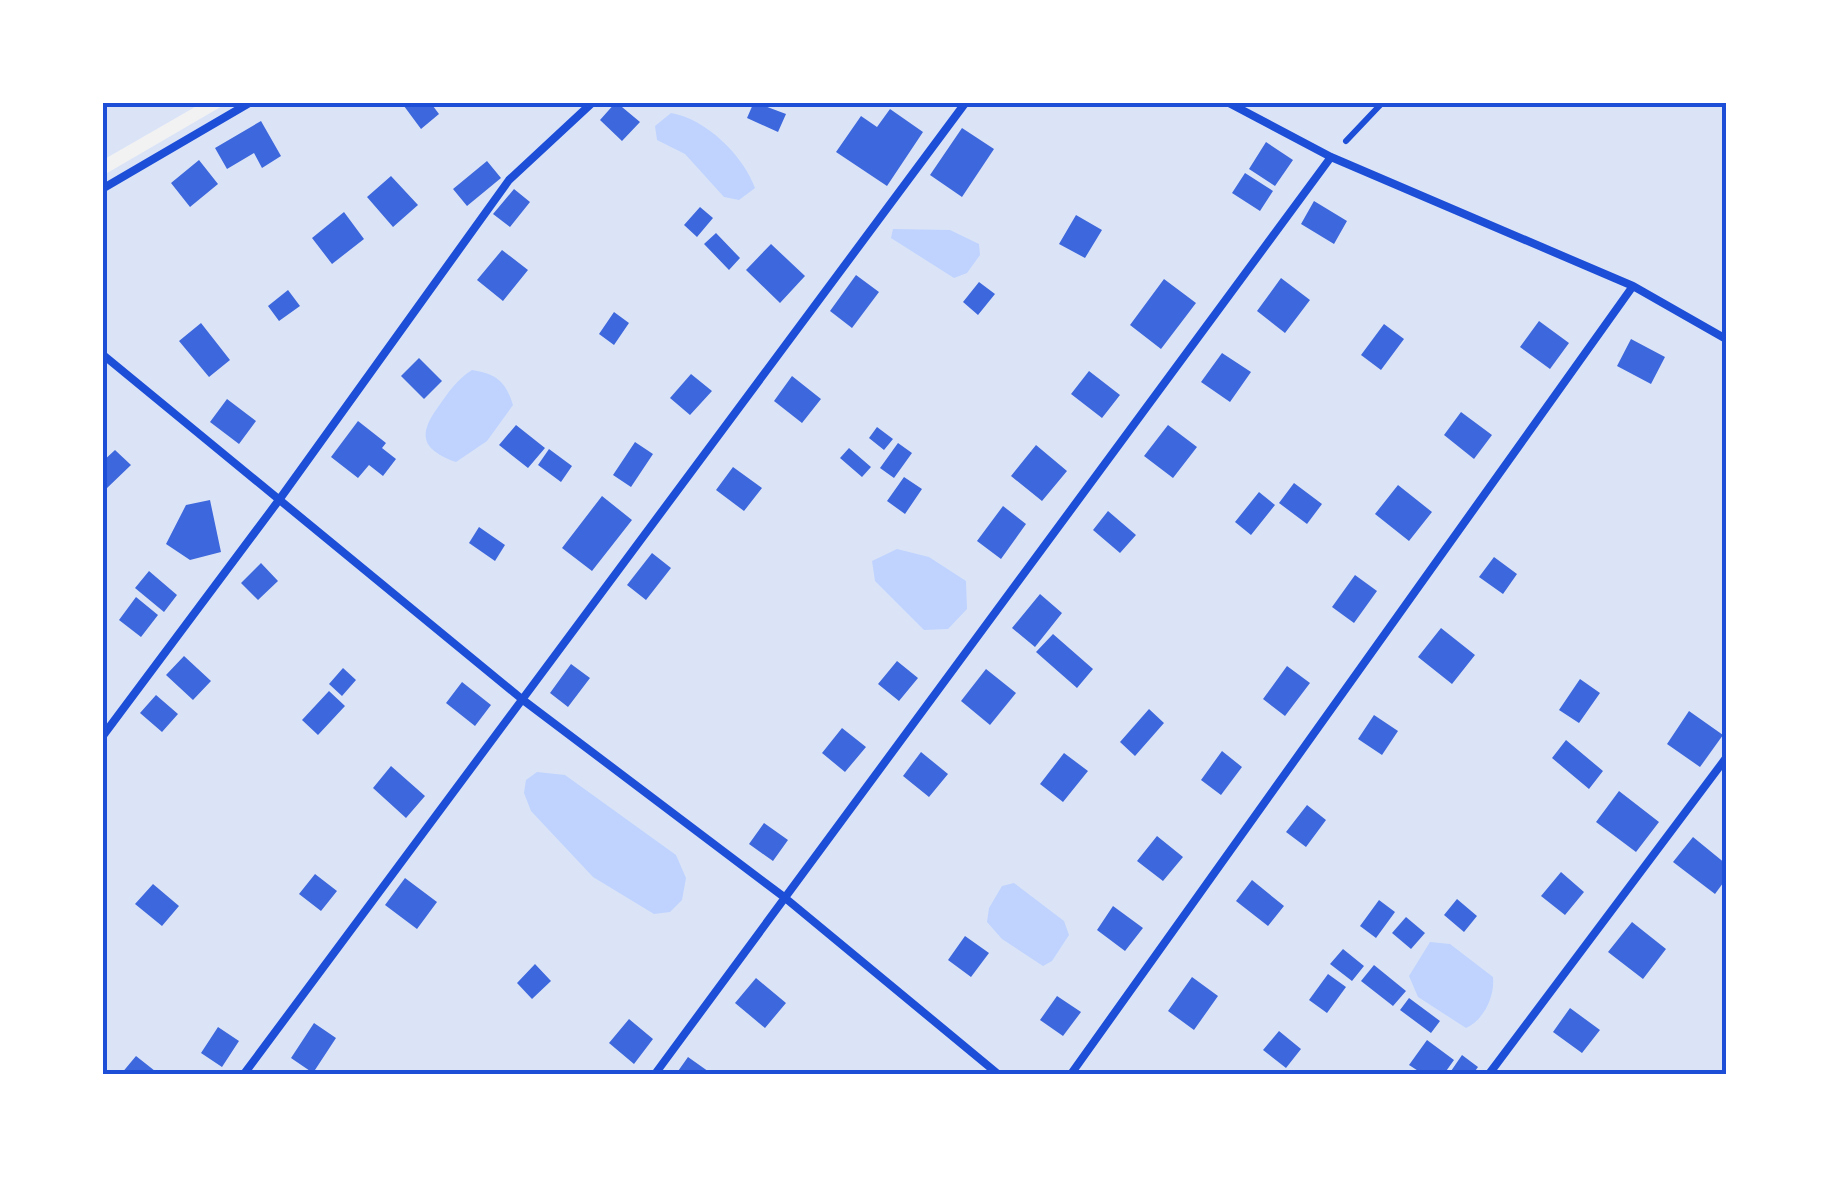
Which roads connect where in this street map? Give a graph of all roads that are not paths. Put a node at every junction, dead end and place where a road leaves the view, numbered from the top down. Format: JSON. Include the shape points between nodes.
{"nodes":[{"id":1,"x":251,"y":102,"type":"edge"},
{"id":2,"x":593,"y":102,"type":"edge"},
{"id":3,"x":966,"y":102,"type":"edge"},
{"id":4,"x":1227,"y":102,"type":"edge"},
{"id":5,"x":1331,"y":157,"type":"junction"},
{"id":6,"x":102,"y":189,"type":"edge"},
{"id":7,"x":1633,"y":286,"type":"junction"},
{"id":8,"x":1726,"y":339,"type":"edge"},
{"id":9,"x":102,"y":354,"type":"edge"},
{"id":10,"x":279,"y":500,"type":"junction"},
{"id":11,"x":524,"y":700,"type":"junction"},
{"id":12,"x":102,"y":737,"type":"edge"},
{"id":13,"x":1726,"y":758,"type":"edge"},
{"id":14,"x":784,"y":897,"type":"junction"},
{"id":15,"x":244,"y":1074,"type":"edge"},
{"id":16,"x":655,"y":1074,"type":"edge"},
{"id":17,"x":998,"y":1074,"type":"edge"},
{"id":18,"x":1071,"y":1074,"type":"edge"},
{"id":19,"x":1490,"y":1074,"type":"edge"}],
"edges":[{"from":1,"to":6,"type":"lane"},
{"from":2,"to":10,"type":"lane","via":[[509,180]]},
{"from":3,"to":11,"type":"lane"},
{"from":4,"to":5,"type":"lane"},
{"from":5,"to":7,"type":"lane"},
{"from":5,"to":14,"type":"lane"},
{"from":7,"to":8,"type":"lane"},
{"from":7,"to":18,"type":"lane"},
{"from":9,"to":10,"type":"lane"},
{"from":10,"to":11,"type":"lane"},
{"from":10,"to":12,"type":"lane"},
{"from":11,"to":14,"type":"lane"},
{"from":11,"to":15,"type":"lane"},
{"from":13,"to":19,"type":"lane"},
{"from":14,"to":16,"type":"lane"},
{"from":14,"to":17,"type":"lane"}]}
